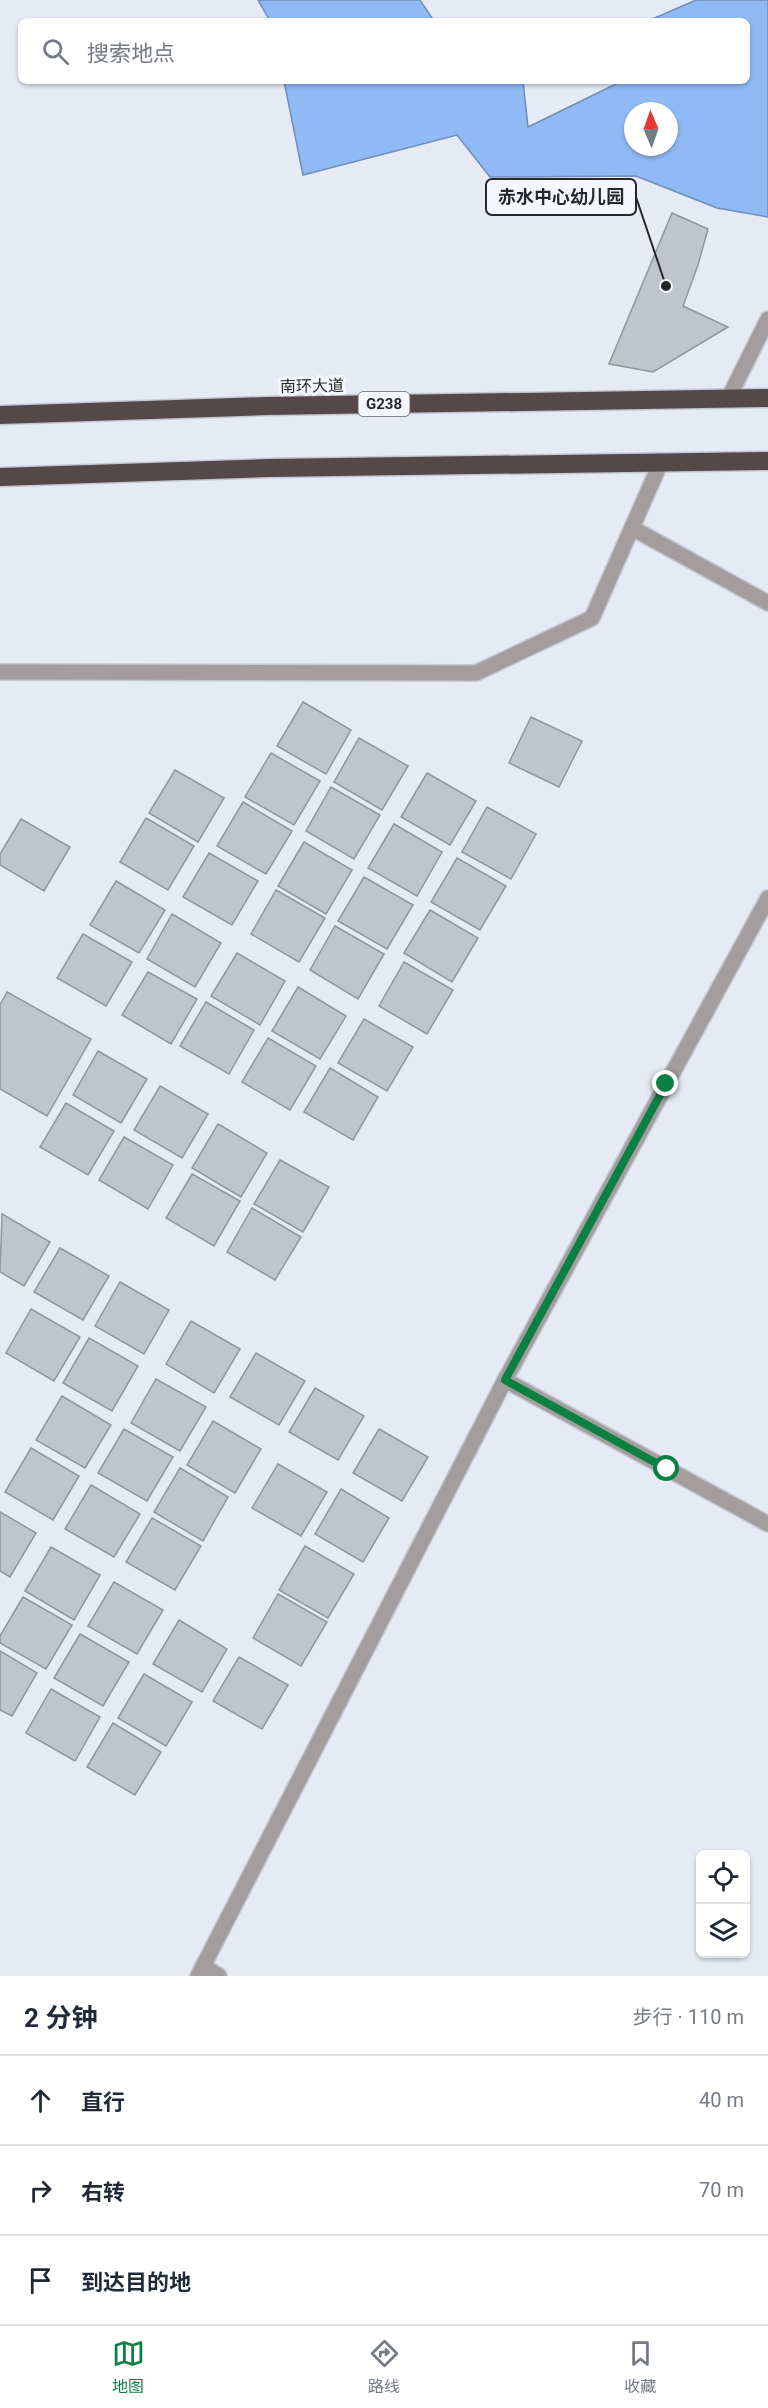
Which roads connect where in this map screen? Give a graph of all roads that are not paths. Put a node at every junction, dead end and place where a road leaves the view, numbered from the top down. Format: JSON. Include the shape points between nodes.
{"nodes":[{"id":1,"x":768,"y":319,"type":"edge"},
{"id":2,"x":768,"y":398,"type":"edge"},
{"id":3,"x":728,"y":399,"type":"junction"},
{"id":4,"x":0,"y":415,"type":"edge"},
{"id":5,"x":768,"y":461,"type":"edge"},
{"id":6,"x":661,"y":462,"type":"junction"},
{"id":7,"x":0,"y":477,"type":"edge"},
{"id":8,"x":632,"y":528,"type":"junction"},
{"id":9,"x":768,"y":603,"type":"edge"},
{"id":10,"x":0,"y":672,"type":"edge"},
{"id":11,"x":768,"y":898,"type":"edge"},
{"id":12,"x":505,"y":1380,"type":"junction"},
{"id":13,"x":768,"y":1524,"type":"edge"},
{"id":14,"x":200,"y":1971,"type":"edge"},
{"id":15,"x":219,"y":1976,"type":"edge"}],
"edges":[{"from":1,"to":3,"type":"street"},
{"from":2,"to":3,"type":"highway","name":"南环大道","number":"G238"},
{"from":3,"to":4,"type":"highway","name":"南环大道","number":"G238","via":[[267,406]]},
{"from":5,"to":6,"type":"highway"},
{"from":6,"to":7,"type":"highway"},
{"from":6,"to":8,"type":"street"},
{"from":8,"to":9,"type":"street"},
{"from":8,"to":10,"type":"street","via":[[592,618],[476,673]]},
{"from":11,"to":12,"type":"street"},
{"from":12,"to":13,"type":"street"},
{"from":12,"to":14,"type":"street"},
{"from":14,"to":15,"type":"street"}]}
